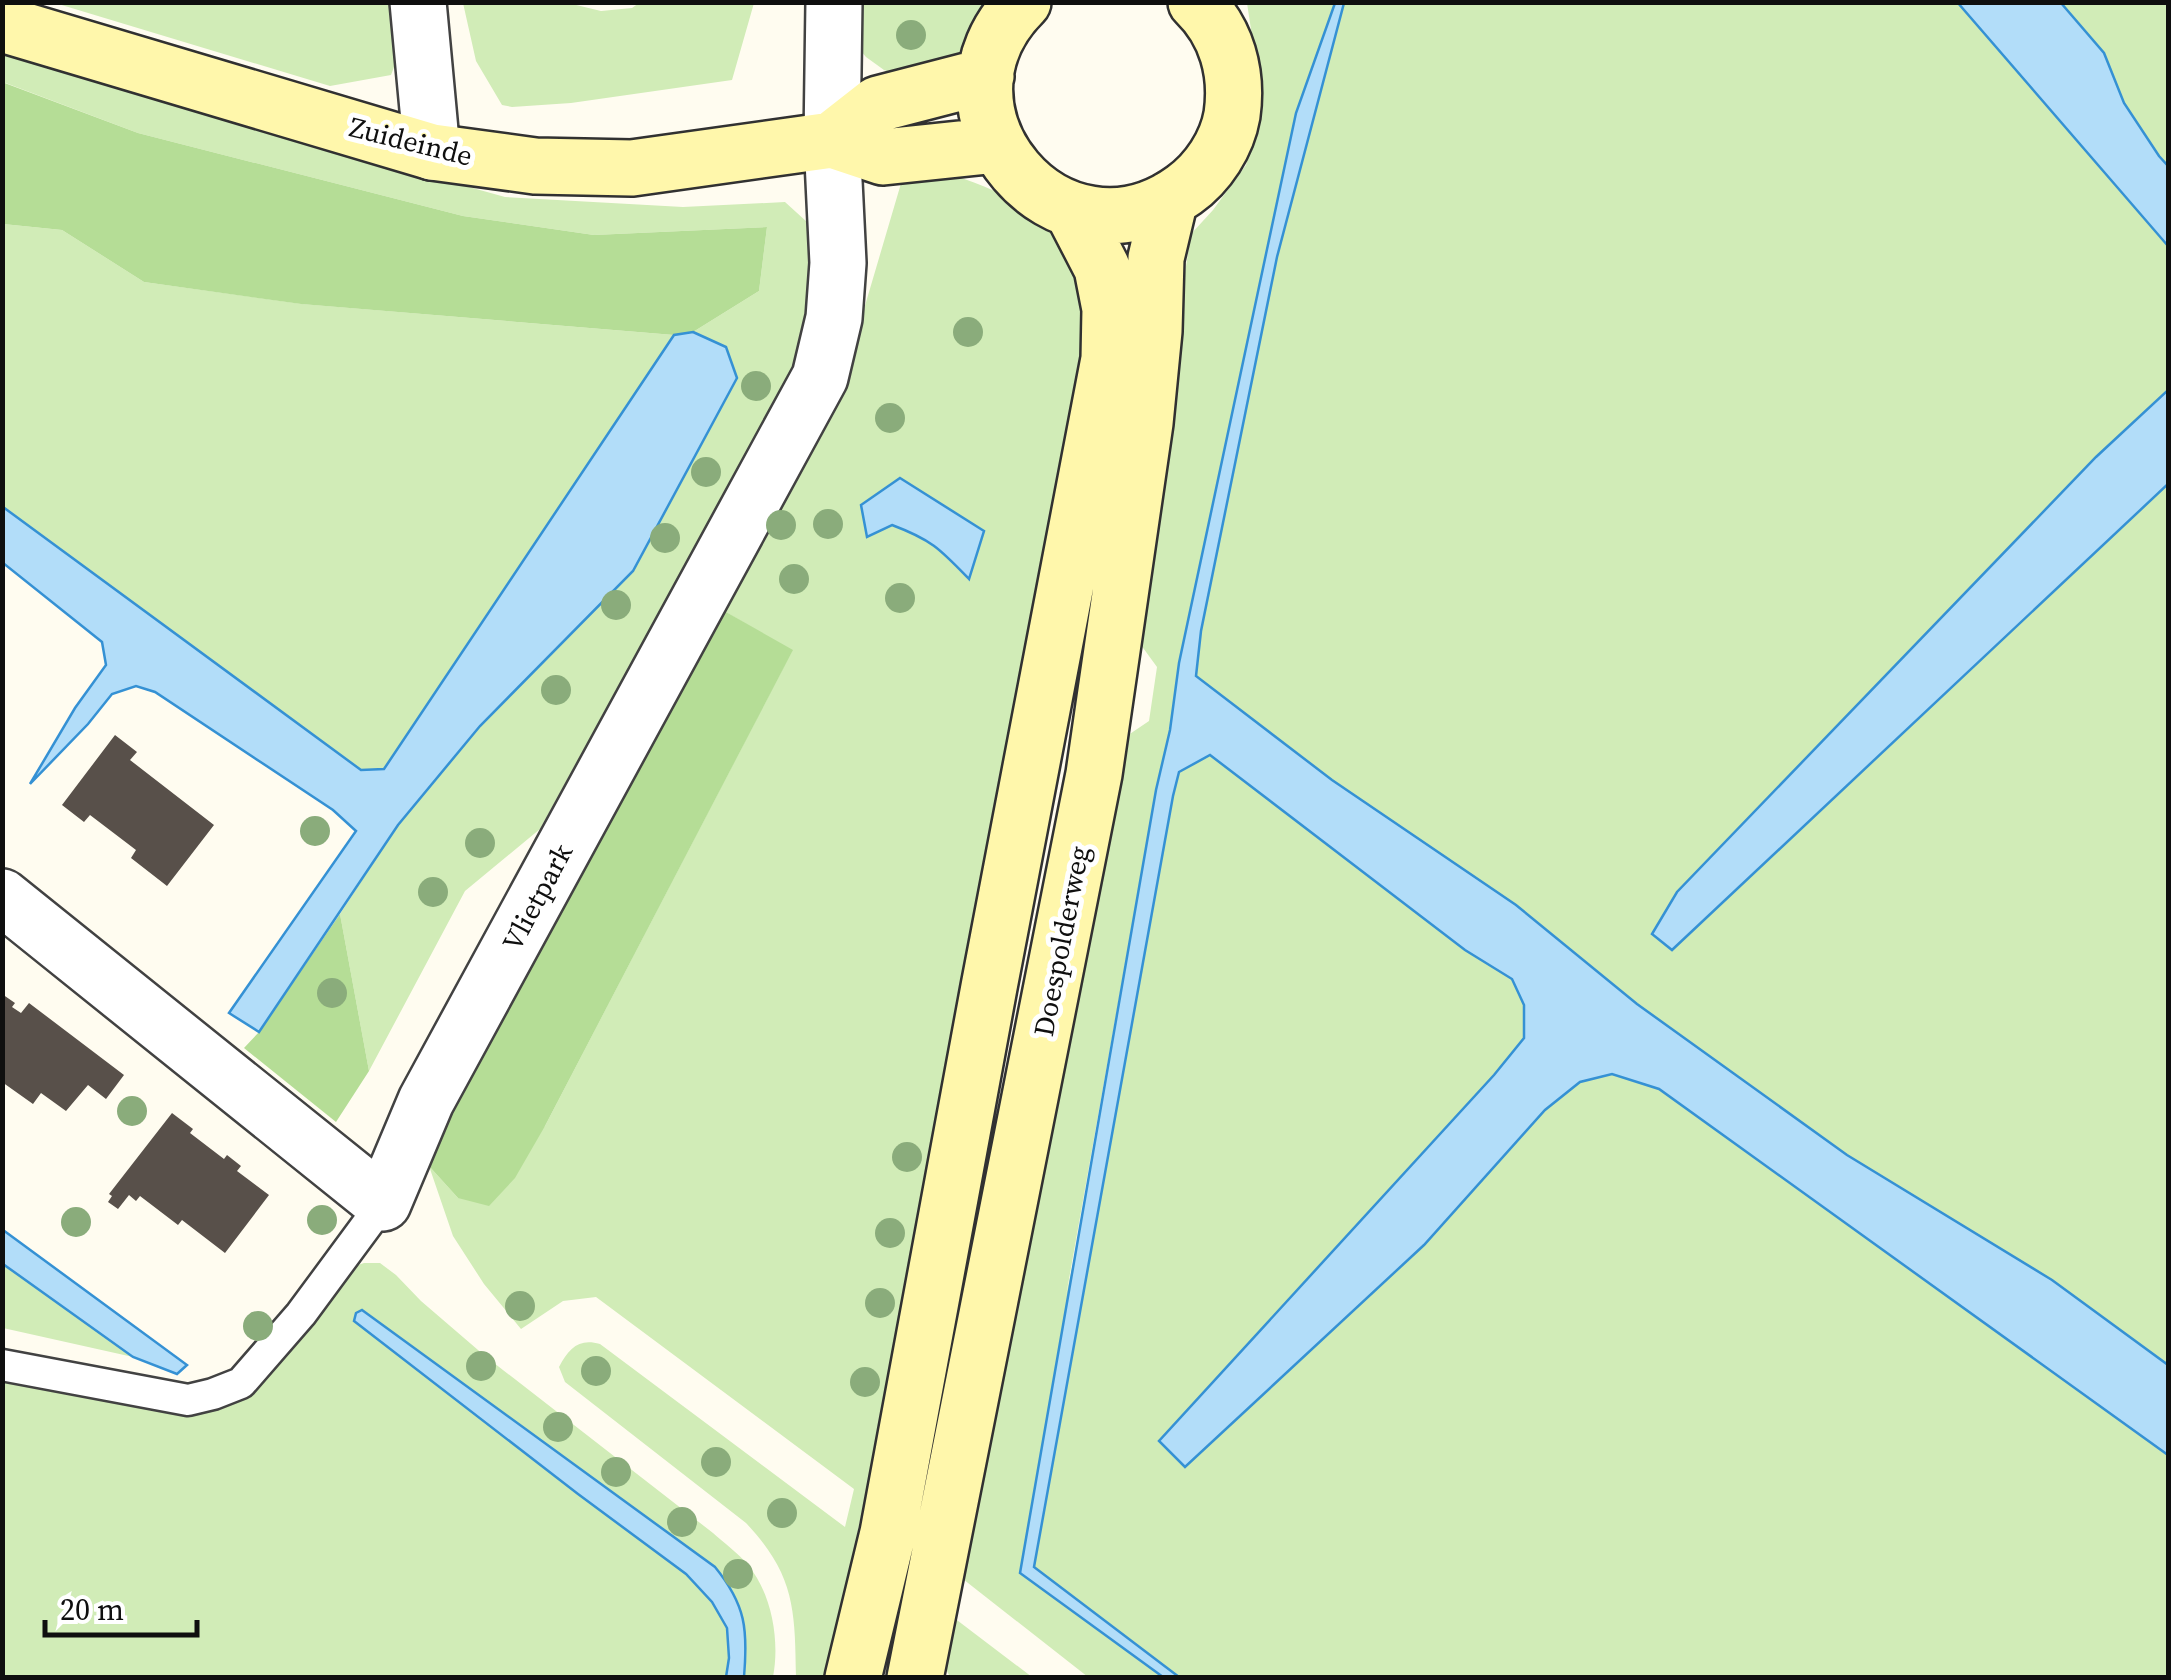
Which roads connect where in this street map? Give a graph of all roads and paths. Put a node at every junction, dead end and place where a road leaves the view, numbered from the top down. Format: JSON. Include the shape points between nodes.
{"nodes":[{"id":1,"x":418,"y":2,"type":"edge"},
{"id":2,"x":834,"y":2,"type":"edge"},
{"id":3,"x":1023,"y":2,"type":"edge"},
{"id":4,"x":1211,"y":10,"type":"edge"},
{"id":5,"x":2,"y":24,"type":"edge"},
{"id":6,"x":986,"y":76,"type":"junction"},
{"id":7,"x":832,"y":140,"type":"junction"},
{"id":8,"x":997,"y":145,"type":"junction"},
{"id":9,"x":432,"y":152,"type":"junction"},
{"id":10,"x":1170,"y":200,"type":"junction"},
{"id":11,"x":1072,"y":210,"type":"junction"},
{"id":12,"x":2,"y":897,"type":"edge"},
{"id":13,"x":383,"y":1202,"type":"junction"},
{"id":14,"x":2,"y":1364,"type":"edge"},
{"id":15,"x":853,"y":1678,"type":"edge"},
{"id":16,"x":915,"y":1678,"type":"edge"}],
"edges":[{"from":1,"to":9,"type":"street"},
{"from":2,"to":7,"type":"street","name":"Vlietpark"},
{"from":3,"to":6,"type":"main road","via":[[995,41]]},
{"from":4,"to":10,"type":"main road","via":[[1234,82],[1230,122],[1202,175]]},
{"from":5,"to":9,"type":"main road","name":"Zuideinde"},
{"from":6,"to":7,"type":"main road","via":[[878,104]]},
{"from":6,"to":8,"type":"main road"},
{"from":7,"to":8,"type":"main road","name":"Zuideinde","via":[[883,158]]},
{"from":7,"to":9,"type":"main road","name":"Zuideinde","via":[[632,168],[535,166]]},
{"from":7,"to":13,"type":"street","name":"Vlietpark","via":[[838,263],[820,377],[426,1101]]},
{"from":8,"to":11,"type":"main road","via":[[1028,185]]},
{"from":10,"to":11,"type":"main road","via":[[1122,215]]},
{"from":10,"to":16,"type":"main road","name":"Doespolderweg","via":[[1156,258],[1145,423],[1094,774]]},
{"from":11,"to":15,"type":"main road","via":[[1102,268],[1110,359],[888,1533]]},
{"from":12,"to":13,"type":"street"},
{"from":13,"to":14,"type":"lane","via":[[242,1383],[188,1400]]}]}
